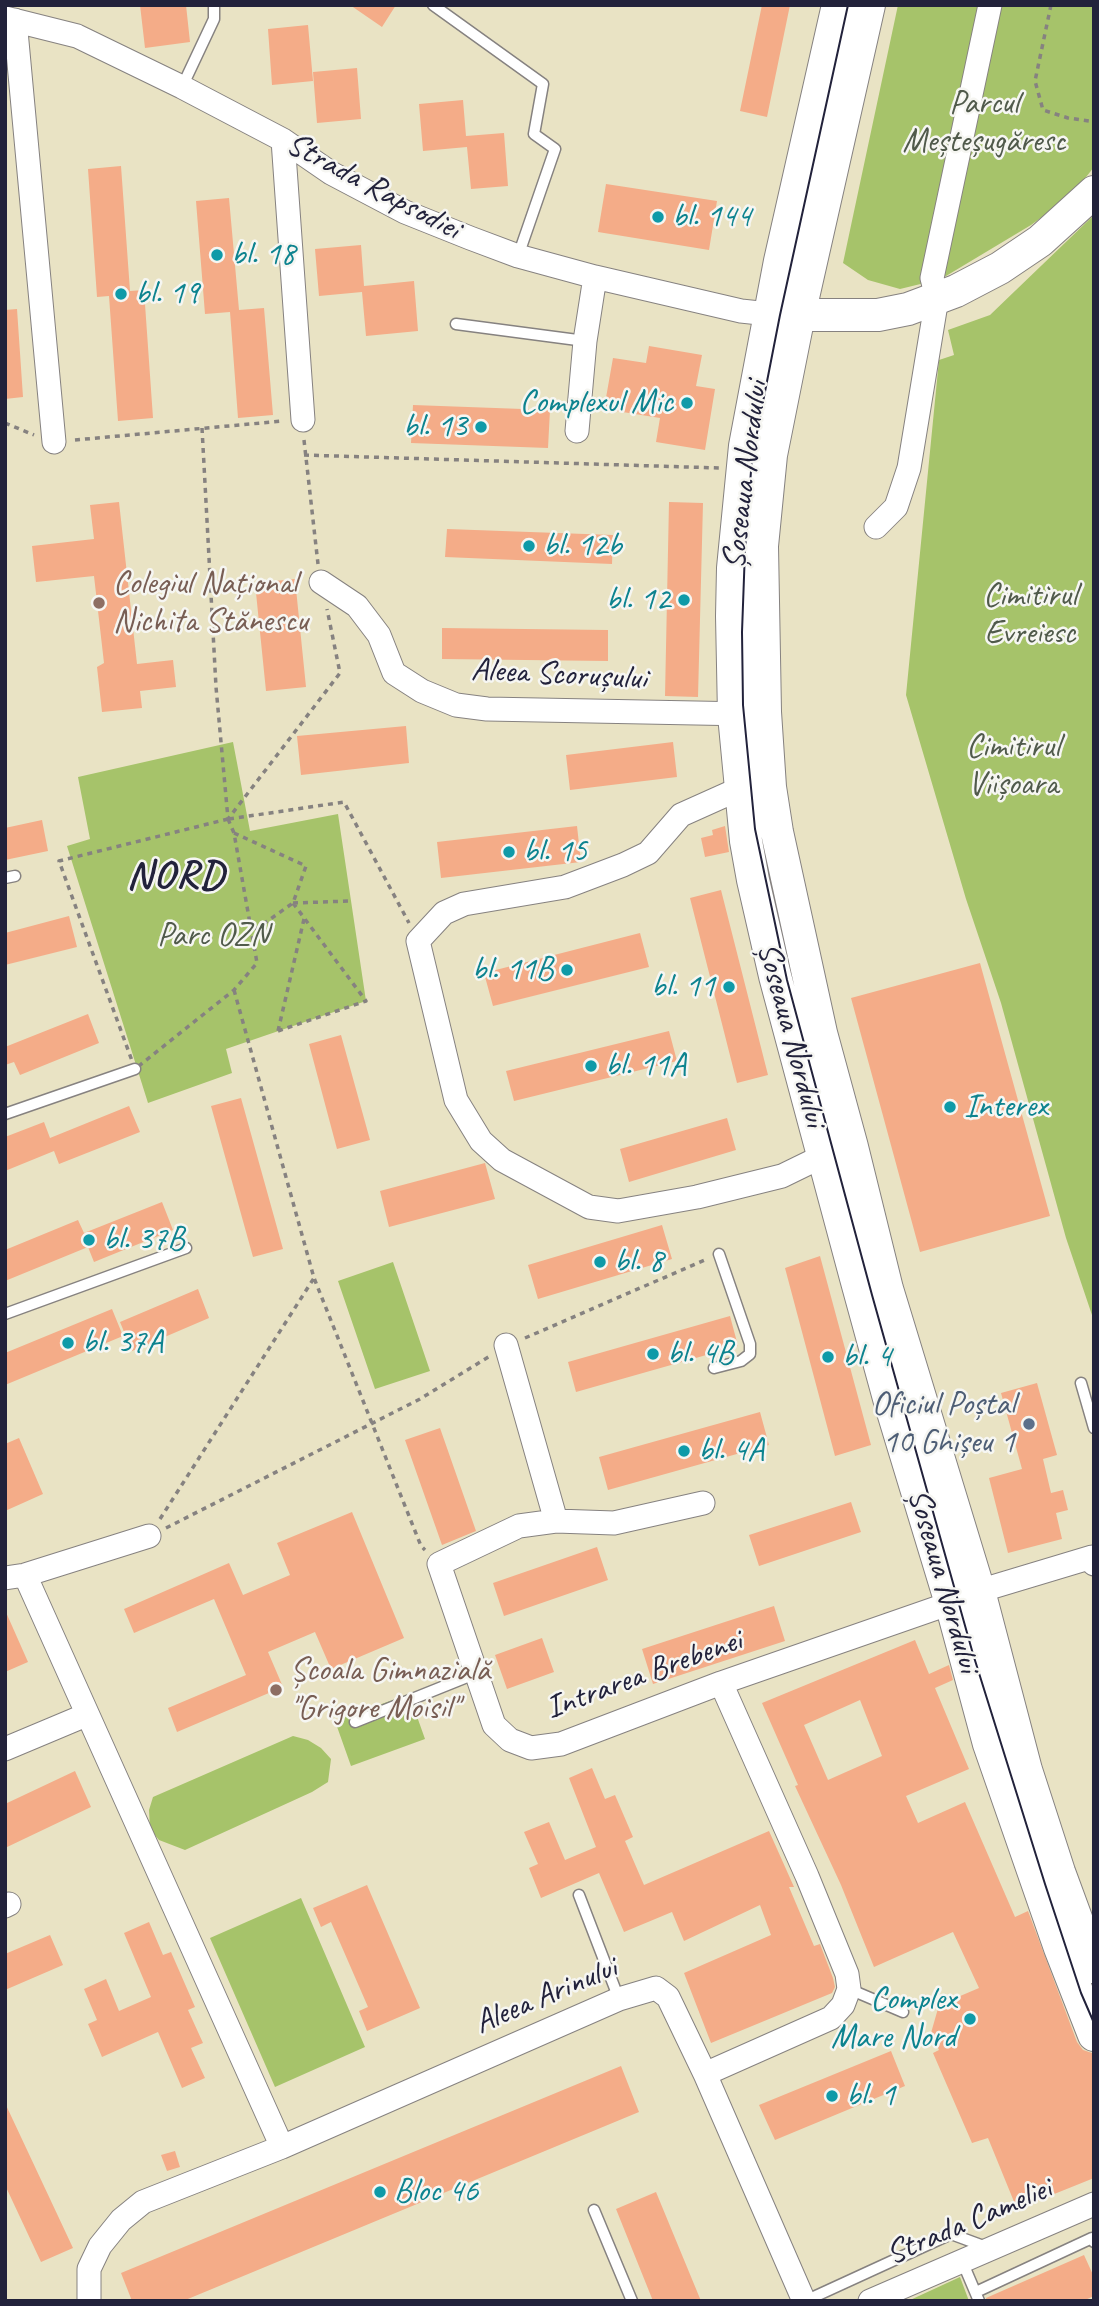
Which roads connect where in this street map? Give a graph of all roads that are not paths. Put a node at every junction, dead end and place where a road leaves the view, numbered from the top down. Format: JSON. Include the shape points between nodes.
{"nodes":[{"id":1,"x":214,"y":5,"type":"edge"},
{"id":2,"x":433,"y":5,"type":"edge"},
{"id":3,"x":838,"y":5,"type":"edge"},
{"id":4,"x":869,"y":5,"type":"edge"},
{"id":5,"x":990,"y":5,"type":"edge"},
{"id":6,"x":10,"y":19,"type":"edge"},
{"id":7,"x":182,"y":87,"type":"junction"},
{"id":8,"x":283,"y":140,"type":"junction"},
{"id":9,"x":821,"y":147,"type":"junction"},
{"id":10,"x":1094,"y":192,"type":"edge"},
{"id":11,"x":519,"y":257,"type":"junction"},
{"id":12,"x":595,"y":277,"type":"junction"},
{"id":13,"x":937,"y":298,"type":"junction"},
{"id":14,"x":784,"y":315,"type":"junction"},
{"id":15,"x":456,"y":324,"type":"dead end"},
{"id":16,"x":585,"y":341,"type":"junction"},
{"id":17,"x":303,"y":419,"type":"road end"},
{"id":18,"x":577,"y":431,"type":"dead end"},
{"id":19,"x":54,"y":442,"type":"road end"},
{"id":20,"x":876,"y":527,"type":"dead end"},
{"id":21,"x":321,"y":582,"type":"road end"},
{"id":22,"x":765,"y":712,"type":"junction"},
{"id":23,"x":734,"y":715,"type":"junction"},
{"id":24,"x":741,"y":791,"type":"junction"},
{"id":25,"x":135,"y":1069,"type":"road end"},
{"id":26,"x":5,"y":1114,"type":"edge"},
{"id":27,"x":838,"y":1151,"type":"junction"},
{"id":28,"x":186,"y":1248,"type":"dead end"},
{"id":29,"x":719,"y":1254,"type":"road end"},
{"id":30,"x":5,"y":1314,"type":"edge"},
{"id":31,"x":506,"y":1346,"type":"road end"},
{"id":32,"x":714,"y":1368,"type":"dead end"},
{"id":33,"x":1081,"y":1383,"type":"dead end"},
{"id":34,"x":1094,"y":1428,"type":"edge"},
{"id":35,"x":703,"y":1503,"type":"dead end"},
{"id":36,"x":556,"y":1521,"type":"junction"},
{"id":37,"x":149,"y":1536,"type":"road end"},
{"id":38,"x":1094,"y":1564,"type":"edge"},
{"id":39,"x":15,"y":1577,"type":"edge"},
{"id":40,"x":965,"y":1597,"type":"junction"},
{"id":41,"x":477,"y":1673,"type":"junction"},
{"id":42,"x":721,"y":1683,"type":"junction"},
{"id":43,"x":86,"y":1715,"type":"junction"},
{"id":44,"x":355,"y":1722,"type":"dead end"},
{"id":45,"x":5,"y":1749,"type":"edge"},
{"id":46,"x":579,"y":1895,"type":"dead end"},
{"id":47,"x":1094,"y":1967,"type":"edge"},
{"id":48,"x":849,"y":1989,"type":"junction"},
{"id":49,"x":619,"y":1999,"type":"junction"},
{"id":50,"x":903,"y":2012,"type":"dead end"},
{"id":51,"x":1094,"y":2035,"type":"edge"},
{"id":52,"x":705,"y":2074,"type":"junction"},
{"id":53,"x":282,"y":2147,"type":"junction"},
{"id":54,"x":1094,"y":2204,"type":"edge"},
{"id":55,"x":594,"y":2210,"type":"dead end"},
{"id":56,"x":1094,"y":2242,"type":"edge"},
{"id":57,"x":991,"y":2249,"type":"junction"},
{"id":58,"x":962,"y":2261,"type":"junction"},
{"id":59,"x":977,"y":2296,"type":"edge"},
{"id":60,"x":89,"y":2301,"type":"edge"},
{"id":61,"x":632,"y":2301,"type":"edge"},
{"id":62,"x":805,"y":2301,"type":"edge"},
{"id":63,"x":870,"y":2301,"type":"edge"}],
"edges":[{"from":1,"to":7,"type":"lane","via":[[214,19]]},
{"from":2,"to":11,"type":"lane","via":[[543,84],[534,134],[555,149]]},
{"from":3,"to":9,"type":"main road","name":"Șoseaua Nordului"},
{"from":4,"to":9,"type":"main road","name":"Șoseaua Nordului"},
{"from":5,"to":13,"type":"street","via":[[932,278]]},
{"from":6,"to":7,"type":"street","name":"Strada Rapsodiei","via":[[76,36]]},
{"from":6,"to":19,"type":"street"},
{"from":7,"to":8,"type":"street","name":"Strada Rapsodiei"},
{"from":8,"to":11,"type":"street","name":"Strada Rapsodiei","via":[[331,173],[405,212]]},
{"from":8,"to":17,"type":"street"},
{"from":9,"to":14,"type":"main road","name":"Șoseaua Nordului"},
{"from":10,"to":13,"type":"main road","via":[[1040,241],[1000,268]]},
{"from":11,"to":12,"type":"street","name":"Strada Rapsodiei"},
{"from":12,"to":14,"type":"street","name":"Strada Rapsodiei","via":[[730,309]]},
{"from":12,"to":16,"type":"street"},
{"from":13,"to":14,"type":"main road","via":[[878,315]]},
{"from":13,"to":20,"type":"street","via":[[909,468],[896,507]]},
{"from":14,"to":22,"type":"main road","name":"Șoseaua Nordului","via":[[762,546]]},
{"from":14,"to":23,"type":"main road","name":"Șoseaua Nordului","via":[[745,446],[732,616]]},
{"from":15,"to":16,"type":"lane"},
{"from":16,"to":18,"type":"street"},
{"from":21,"to":23,"type":"street","name":"Aleea Scorușului","via":[[357,606],[379,635],[394,673],[456,705]]},
{"from":22,"to":23,"type":"street","name":"Aleea Scorușului"},
{"from":22,"to":27,"type":"main road","name":"Șoseaua Nordului","via":[[776,832],[821,1033]]},
{"from":23,"to":24,"type":"main road","name":"Șoseaua Nordului"},
{"from":24,"to":27,"type":"main road","name":"Șoseaua Nordului","via":[[752,880],[775,976]]},
{"from":24,"to":27,"type":"street","via":[[681,815],[648,853],[597,877],[464,904],[444,913],[418,941],[456,1100],[481,1141],[502,1160],[589,1207],[618,1210],[697,1197],[782,1176]]},
{"from":25,"to":26,"type":"lane"},
{"from":27,"to":40,"type":"main road","name":"Șoseaua Nordului","via":[[887,1289]]},
{"from":28,"to":30,"type":"lane"},
{"from":29,"to":32,"type":"lane","via":[[750,1354]]},
{"from":31,"to":36,"type":"street"},
{"from":33,"to":34,"type":"lane"},
{"from":35,"to":36,"type":"street","via":[[614,1523]]},
{"from":36,"to":41,"type":"street","name":"Intrarea Brebenei","via":[[519,1526],[439,1564]]},
{"from":37,"to":39,"type":"street"},
{"from":38,"to":40,"type":"street","name":"Intrarea Brebenei","via":[[1092,1557]]},
{"from":39,"to":43,"type":"street"},
{"from":40,"to":42,"type":"street","name":"Intrarea Brebenei"},
{"from":40,"to":47,"type":"main road","name":"Șoseaua Nordului"},
{"from":40,"to":51,"type":"main road","name":"Șoseaua Nordului","via":[[997,1769]]},
{"from":41,"to":42,"type":"street","name":"Intrarea Brebenei","via":[[494,1725],[510,1740],[531,1748],[561,1744]]},
{"from":41,"to":44,"type":"lane"},
{"from":42,"to":48,"type":"street","via":[[807,1876]]},
{"from":43,"to":45,"type":"street"},
{"from":43,"to":53,"type":"street"},
{"from":46,"to":49,"type":"lane"},
{"from":48,"to":50,"type":"lane"},
{"from":48,"to":52,"type":"street","via":[[831,2018]]},
{"from":49,"to":52,"type":"street","name":"Aleea Arinului","via":[[656,1988],[668,1997]]},
{"from":49,"to":53,"type":"street","name":"Aleea Arinului"},
{"from":52,"to":62,"type":"street","name":"Aleea Arinului"},
{"from":53,"to":60,"type":"street","name":"Aleea Arinului","via":[[143,2202],[100,2246],[89,2269]]},
{"from":54,"to":57,"type":"street","name":"Strada Cameliei"},
{"from":55,"to":61,"type":"lane"},
{"from":56,"to":59,"type":"lane","via":[[1092,2238]]},
{"from":57,"to":58,"type":"street","name":"Strada Cameliei"},
{"from":57,"to":62,"type":"lane","via":[[951,2234]]},
{"from":58,"to":59,"type":"lane"},
{"from":58,"to":63,"type":"street","name":"Strada Cameliei"}]}
